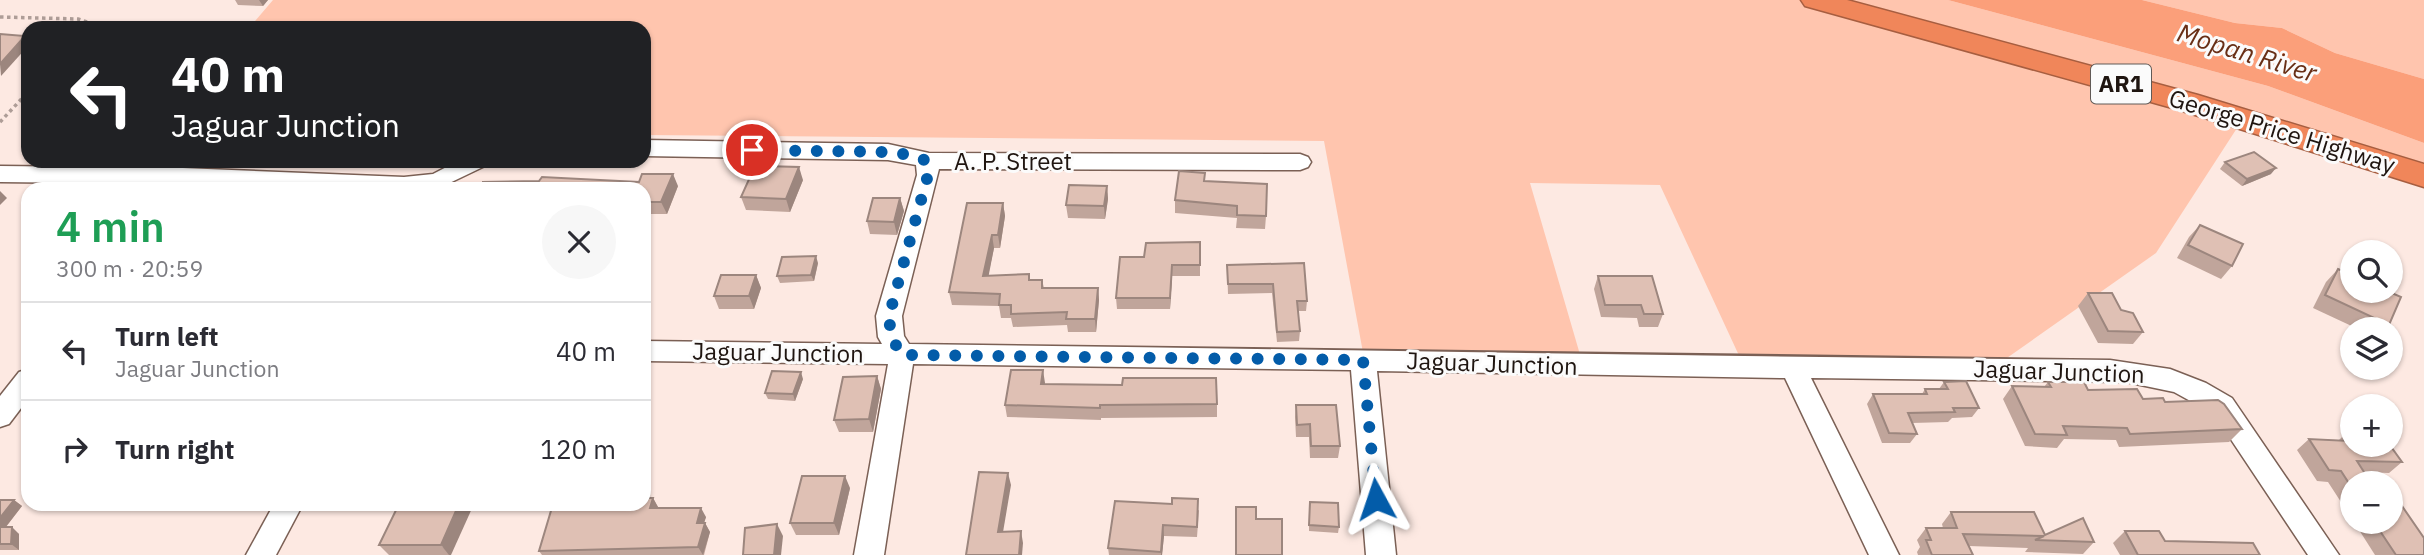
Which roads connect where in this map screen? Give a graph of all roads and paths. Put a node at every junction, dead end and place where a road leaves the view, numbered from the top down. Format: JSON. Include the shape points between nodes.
{"nodes":[{"id":1,"x":1815,"y":0,"type":"edge"},
{"id":2,"x":0,"y":17,"type":"edge"},
{"id":3,"x":85,"y":21,"type":"edge"},
{"id":4,"x":21,"y":100,"type":"edge"},
{"id":5,"x":0,"y":122,"type":"edge"},
{"id":6,"x":651,"y":148,"type":"edge"},
{"id":7,"x":927,"y":161,"type":"junction"},
{"id":8,"x":1300,"y":162,"type":"dead end"},
{"id":9,"x":465,"y":168,"type":"edge"},
{"id":10,"x":0,"y":174,"type":"edge"},
{"id":11,"x":2424,"y":176,"type":"edge"},
{"id":12,"x":178,"y":182,"type":"edge"},
{"id":13,"x":440,"y":182,"type":"edge"},
{"id":14,"x":651,"y":351,"type":"edge"},
{"id":15,"x":902,"y":355,"type":"junction"},
{"id":16,"x":1363,"y":360,"type":"junction"},
{"id":17,"x":1792,"y":366,"type":"junction"},
{"id":18,"x":21,"y":388,"type":"edge"},
{"id":19,"x":0,"y":416,"type":"edge"},
{"id":20,"x":285,"y":511,"type":"edge"},
{"id":21,"x":261,"y":555,"type":"edge"},
{"id":22,"x":869,"y":555,"type":"edge"},
{"id":23,"x":1381,"y":555,"type":"edge"},
{"id":24,"x":1884,"y":555,"type":"edge"},
{"id":25,"x":2324,"y":555,"type":"edge"}],
"edges":[{"from":1,"to":11,"type":"highway","name":"George Price Highway","number":"AR1","via":[[2187,102]]},
{"from":2,"to":3,"type":"path"},
{"from":4,"to":5,"type":"path"},
{"from":6,"to":7,"type":"street","name":"A. P. Street","via":[[888,152]]},
{"from":7,"to":8,"type":"street","name":"A. P. Street"},
{"from":7,"to":15,"type":"street","via":[[928,175],[889,316],[891,337]]},
{"from":9,"to":13,"type":"street"},
{"from":10,"to":12,"type":"street"},
{"from":14,"to":15,"type":"street","name":"Jaguar Junction"},
{"from":15,"to":16,"type":"street","name":"Jaguar Junction"},
{"from":15,"to":22,"type":"street"},
{"from":16,"to":17,"type":"street","name":"Jaguar Junction"},
{"from":16,"to":23,"type":"street"},
{"from":17,"to":24,"type":"street"},
{"from":17,"to":25,"type":"street","name":"Jaguar Junction","via":[[2110,370],[2172,379],[2206,393],[2223,406]]},
{"from":18,"to":19,"type":"street"},
{"from":20,"to":21,"type":"street"}]}
